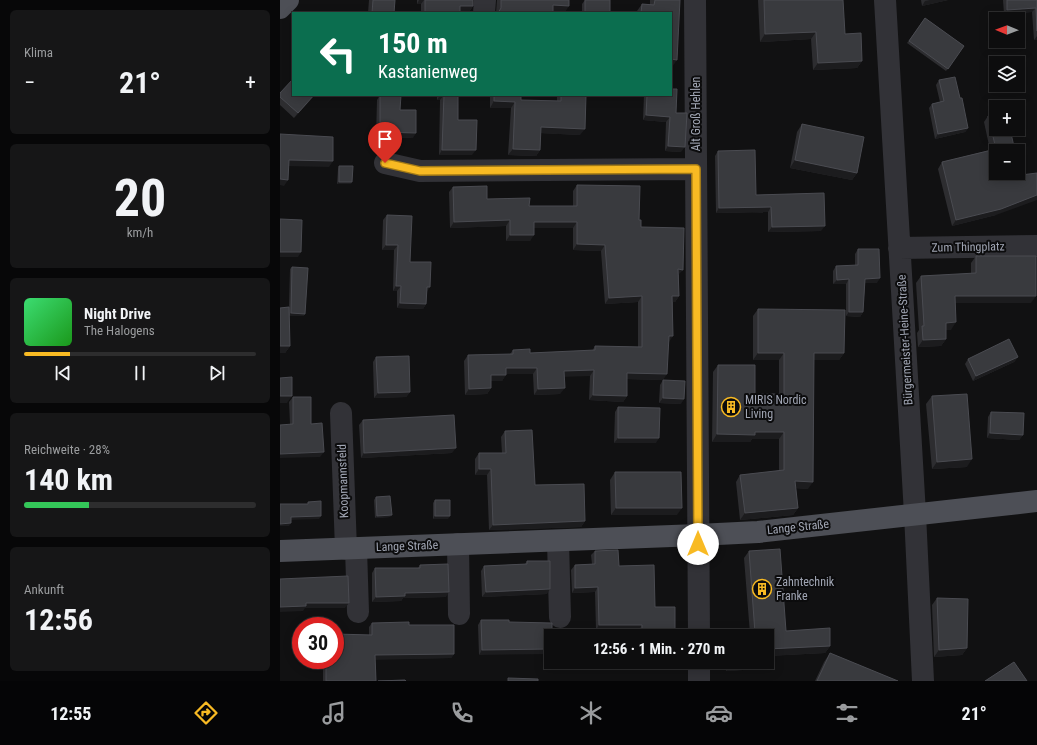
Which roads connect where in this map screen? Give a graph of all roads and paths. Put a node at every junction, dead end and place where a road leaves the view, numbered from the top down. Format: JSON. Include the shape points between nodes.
{"nodes":[{"id":1,"x":288,"y":0,"type":"edge"},
{"id":2,"x":485,"y":0,"type":"edge"},
{"id":3,"x":695,"y":0,"type":"edge"},
{"id":4,"x":885,"y":0,"type":"edge"},
{"id":5,"x":280,"y":8,"type":"edge"},
{"id":6,"x":484,"y":12,"type":"edge"},
{"id":7,"x":385,"y":163,"type":"dead end"},
{"id":8,"x":696,"y":169,"type":"junction"},
{"id":9,"x":1037,"y":246,"type":"edge"},
{"id":10,"x":899,"y":248,"type":"junction"},
{"id":11,"x":341,"y":413,"type":"dead end"},
{"id":12,"x":1037,"y":501,"type":"edge"},
{"id":13,"x":915,"y":514,"type":"junction"},
{"id":14,"x":698,"y":535,"type":"junction"},
{"id":15,"x":558,"y":541,"type":"junction"},
{"id":16,"x":458,"y":544,"type":"junction"},
{"id":17,"x":351,"y":548,"type":"junction"},
{"id":18,"x":280,"y":551,"type":"edge"},
{"id":19,"x":358,"y":612,"type":"dead end"},
{"id":20,"x":459,"y":614,"type":"dead end"},
{"id":21,"x":560,"y":617,"type":"dead end"},
{"id":22,"x":699,"y":629,"type":"edge"},
{"id":23,"x":699,"y":669,"type":"edge"},
{"id":24,"x":700,"y":681,"type":"edge"},
{"id":25,"x":923,"y":681,"type":"edge"}],
"edges":[{"from":1,"to":5,"type":"main road"},
{"from":2,"to":6,"type":"street"},
{"from":3,"to":8,"type":"street","name":"Alt Groß Hehlen"},
{"from":4,"to":10,"type":"street","name":"Bürgermeister-Heine-Straße"},
{"from":7,"to":8,"type":"street","via":[[420,171]]},
{"from":8,"to":14,"type":"street","name":"Alt Groß Hehlen"},
{"from":9,"to":10,"type":"street","name":"Zum Thingplatz"},
{"from":10,"to":13,"type":"street","name":"Bürgermeister-Heine-Straße"},
{"from":11,"to":17,"type":"street","name":"Koopmannsfeld"},
{"from":12,"to":13,"type":"main road","name":"Lange Straße"},
{"from":13,"to":14,"type":"main road","name":"Lange Straße","via":[[758,532]]},
{"from":13,"to":25,"type":"street","name":"Bürgermeister-Heine-Straße"},
{"from":14,"to":15,"type":"main road","name":"Lange Straße"},
{"from":14,"to":22,"type":"street","name":"Alt Groß Hehlen"},
{"from":15,"to":16,"type":"main road","name":"Lange Straße"},
{"from":15,"to":21,"type":"street"},
{"from":16,"to":17,"type":"main road","name":"Lange Straße"},
{"from":16,"to":20,"type":"street"},
{"from":17,"to":18,"type":"main road","name":"Lange Straße"},
{"from":17,"to":19,"type":"street"},
{"from":23,"to":24,"type":"street"}]}
